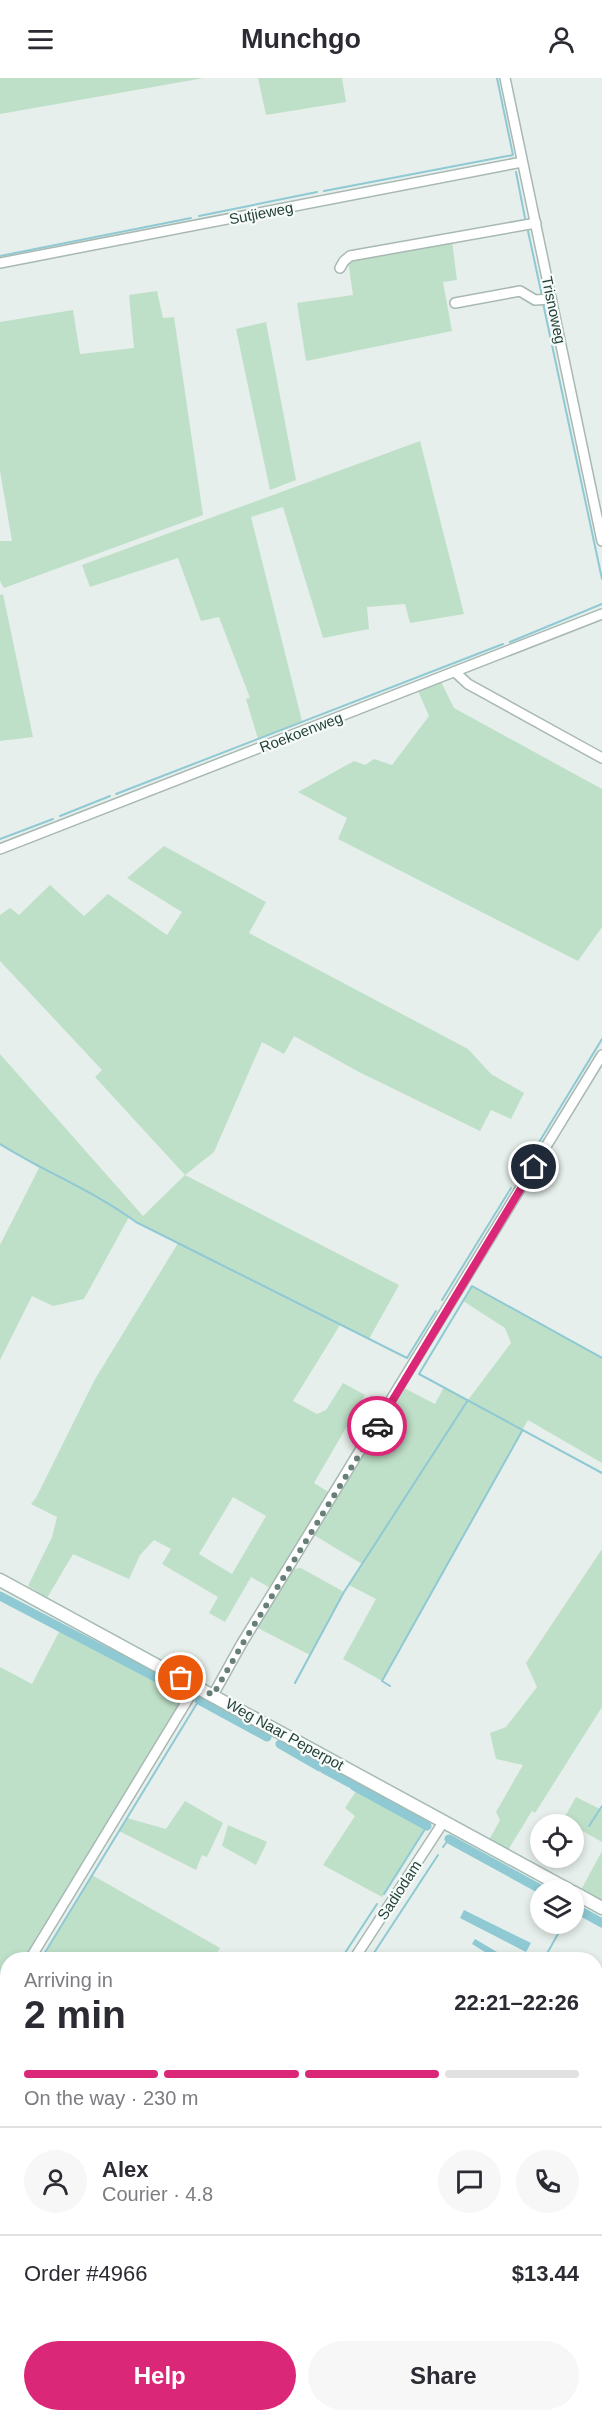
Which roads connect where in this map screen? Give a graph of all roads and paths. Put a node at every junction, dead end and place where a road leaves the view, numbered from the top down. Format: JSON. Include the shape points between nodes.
{"nodes":[{"id":1,"x":505,"y":78,"type":"edge"},
{"id":2,"x":522,"y":162,"type":"junction"},
{"id":3,"x":536,"y":223,"type":"junction"},
{"id":4,"x":0,"y":263,"type":"edge"},
{"id":5,"x":340,"y":268,"type":"dead end"},
{"id":6,"x":551,"y":299,"type":"junction"},
{"id":7,"x":455,"y":303,"type":"dead end"},
{"id":8,"x":602,"y":541,"type":"edge"},
{"id":9,"x":602,"y":614,"type":"edge"},
{"id":10,"x":455,"y":672,"type":"junction"},
{"id":11,"x":602,"y":758,"type":"edge"},
{"id":12,"x":0,"y":849,"type":"edge"},
{"id":13,"x":602,"y":1055,"type":"edge"},
{"id":14,"x":0,"y":1580,"type":"edge"},
{"id":15,"x":196,"y":1686,"type":"junction"},
{"id":16,"x":213,"y":1695,"type":"junction"},
{"id":17,"x":444,"y":1821,"type":"junction"},
{"id":18,"x":551,"y":1880,"type":"edge"},
{"id":19,"x":584,"y":1898,"type":"edge"},
{"id":20,"x":602,"y":1908,"type":"edge"},
{"id":21,"x":34,"y":1952,"type":"edge"},
{"id":22,"x":359,"y":1952,"type":"edge"}],
"edges":[{"from":1,"to":2,"type":"street","name":"Trisnoweg"},
{"from":2,"to":3,"type":"street","name":"Trisnoweg"},
{"from":2,"to":4,"type":"street","name":"Sutjieweg"},
{"from":3,"to":5,"type":"street","via":[[350,256]]},
{"from":3,"to":6,"type":"street","name":"Trisnoweg"},
{"from":6,"to":7,"type":"street","via":[[535,300],[520,291]]},
{"from":6,"to":8,"type":"street","name":"Trisnoweg"},
{"from":9,"to":10,"type":"street","name":"Roekoenweg"},
{"from":10,"to":11,"type":"street","via":[[468,684]]},
{"from":10,"to":12,"type":"street","name":"Roekoenweg"},
{"from":13,"to":16,"type":"street"},
{"from":14,"to":15,"type":"street","name":"Weg Naar Peperpot"},
{"from":15,"to":16,"type":"street","name":"Weg Naar Peperpot"},
{"from":15,"to":21,"type":"street"},
{"from":16,"to":17,"type":"street","name":"Weg Naar Peperpot"},
{"from":17,"to":18,"type":"street","name":"Weg Naar Peperpot"},
{"from":17,"to":22,"type":"street","name":"Sadiodam"},
{"from":19,"to":20,"type":"street","name":"Weg Naar Peperpot"}]}
